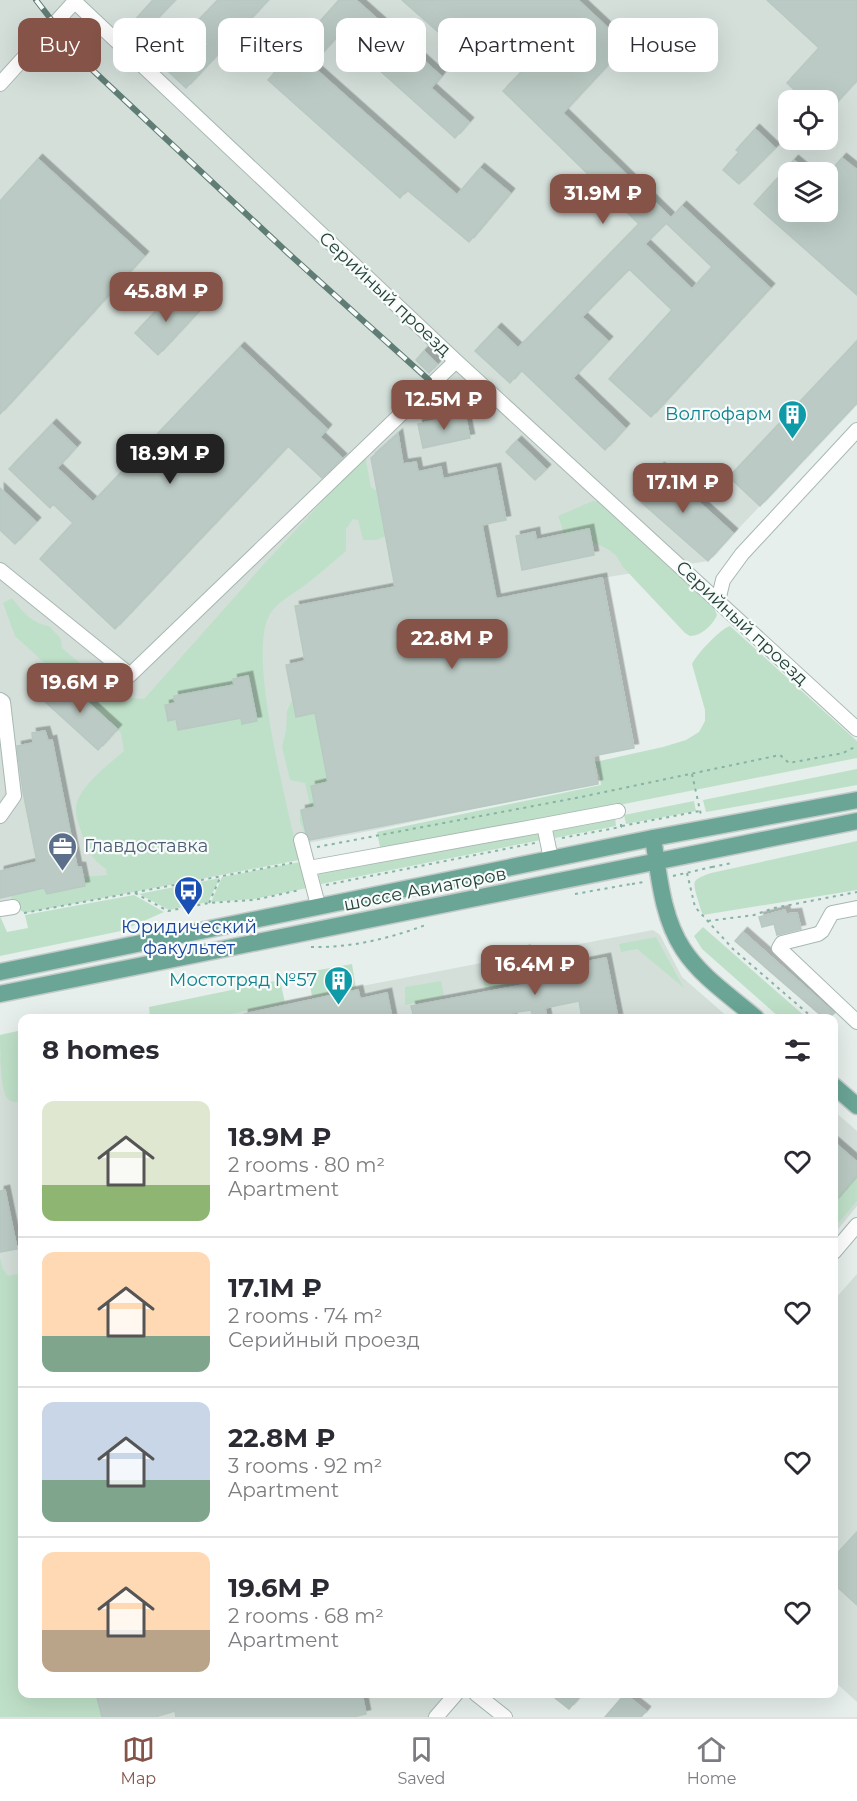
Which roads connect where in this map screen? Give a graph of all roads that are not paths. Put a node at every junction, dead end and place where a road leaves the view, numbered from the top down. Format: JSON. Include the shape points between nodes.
{"nodes":[{"id":1,"x":75,"y":1,"type":"edge"},
{"id":2,"x":0,"y":84,"type":"edge"},
{"id":3,"x":456,"y":361,"type":"junction"},
{"id":4,"x":857,"y":430,"type":"edge"},
{"id":5,"x":0,"y":570,"type":"edge"},
{"id":6,"x":718,"y":601,"type":"junction"},
{"id":7,"x":0,"y":699,"type":"edge"},
{"id":8,"x":857,"y":729,"type":"edge"},
{"id":9,"x":857,"y":800,"type":"edge"},
{"id":10,"x":618,"y":811,"type":"dead end"},
{"id":11,"x":0,"y":816,"type":"edge"},
{"id":12,"x":857,"y":821,"type":"edge"},
{"id":13,"x":544,"y":825,"type":"junction"},
{"id":14,"x":653,"y":838,"type":"junction"},
{"id":15,"x":301,"y":840,"type":"dead end"},
{"id":16,"x":551,"y":859,"type":"junction"},
{"id":17,"x":657,"y":862,"type":"junction"},
{"id":18,"x":310,"y":865,"type":"junction"},
{"id":19,"x":318,"y":905,"type":"junction"},
{"id":20,"x":857,"y":908,"type":"edge"},
{"id":21,"x":0,"y":972,"type":"edge"},
{"id":22,"x":0,"y":994,"type":"edge"},
{"id":23,"x":751,"y":1014,"type":"edge"},
{"id":24,"x":839,"y":1015,"type":"edge"},
{"id":25,"x":857,"y":1022,"type":"edge"},
{"id":26,"x":838,"y":1089,"type":"edge"},
{"id":27,"x":857,"y":1106,"type":"edge"},
{"id":28,"x":857,"y":1225,"type":"edge"},
{"id":29,"x":838,"y":1246,"type":"edge"},
{"id":30,"x":453,"y":1698,"type":"edge"},
{"id":31,"x":481,"y":1698,"type":"edge"},
{"id":32,"x":436,"y":1717,"type":"edge"},
{"id":33,"x":505,"y":1717,"type":"edge"}],
"edges":[{"from":1,"to":2,"type":"street"},
{"from":1,"to":3,"type":"street","name":"Серийный проезд"},
{"from":3,"to":5,"type":"street","via":[[130,675]]},
{"from":3,"to":6,"type":"street","name":"Серийный проезд"},
{"from":4,"to":6,"type":"street","via":[[742,554],[723,580]]},
{"from":6,"to":8,"type":"street","name":"Серийный проезд"},
{"from":7,"to":11,"type":"street","via":[[14,796]]},
{"from":9,"to":14,"type":"main road","name":"шоссе Авиаторов"},
{"from":10,"to":13,"type":"street"},
{"from":12,"to":17,"type":"main road","name":"шоссе Авиаторов"},
{"from":13,"to":16,"type":"street"},
{"from":13,"to":18,"type":"street"},
{"from":14,"to":16,"type":"main road","name":"шоссе Авиаторов"},
{"from":14,"to":17,"type":"main road"},
{"from":15,"to":18,"type":"street"},
{"from":16,"to":19,"type":"main road","name":"шоссе Авиаторов"},
{"from":17,"to":22,"type":"main road","name":"шоссе Авиаторов"},
{"from":17,"to":23,"type":"main road","via":[[671,927],[683,950]]},
{"from":18,"to":19,"type":"street"},
{"from":19,"to":21,"type":"main road","name":"шоссе Авиаторов"},
{"from":20,"to":24,"type":"street","via":[[832,914],[818,934],[787,940],[780,948]]},
{"from":24,"to":25,"type":"street"},
{"from":26,"to":27,"type":"main road"},
{"from":28,"to":29,"type":"street"},
{"from":30,"to":32,"type":"street"},
{"from":31,"to":33,"type":"street"}]}
